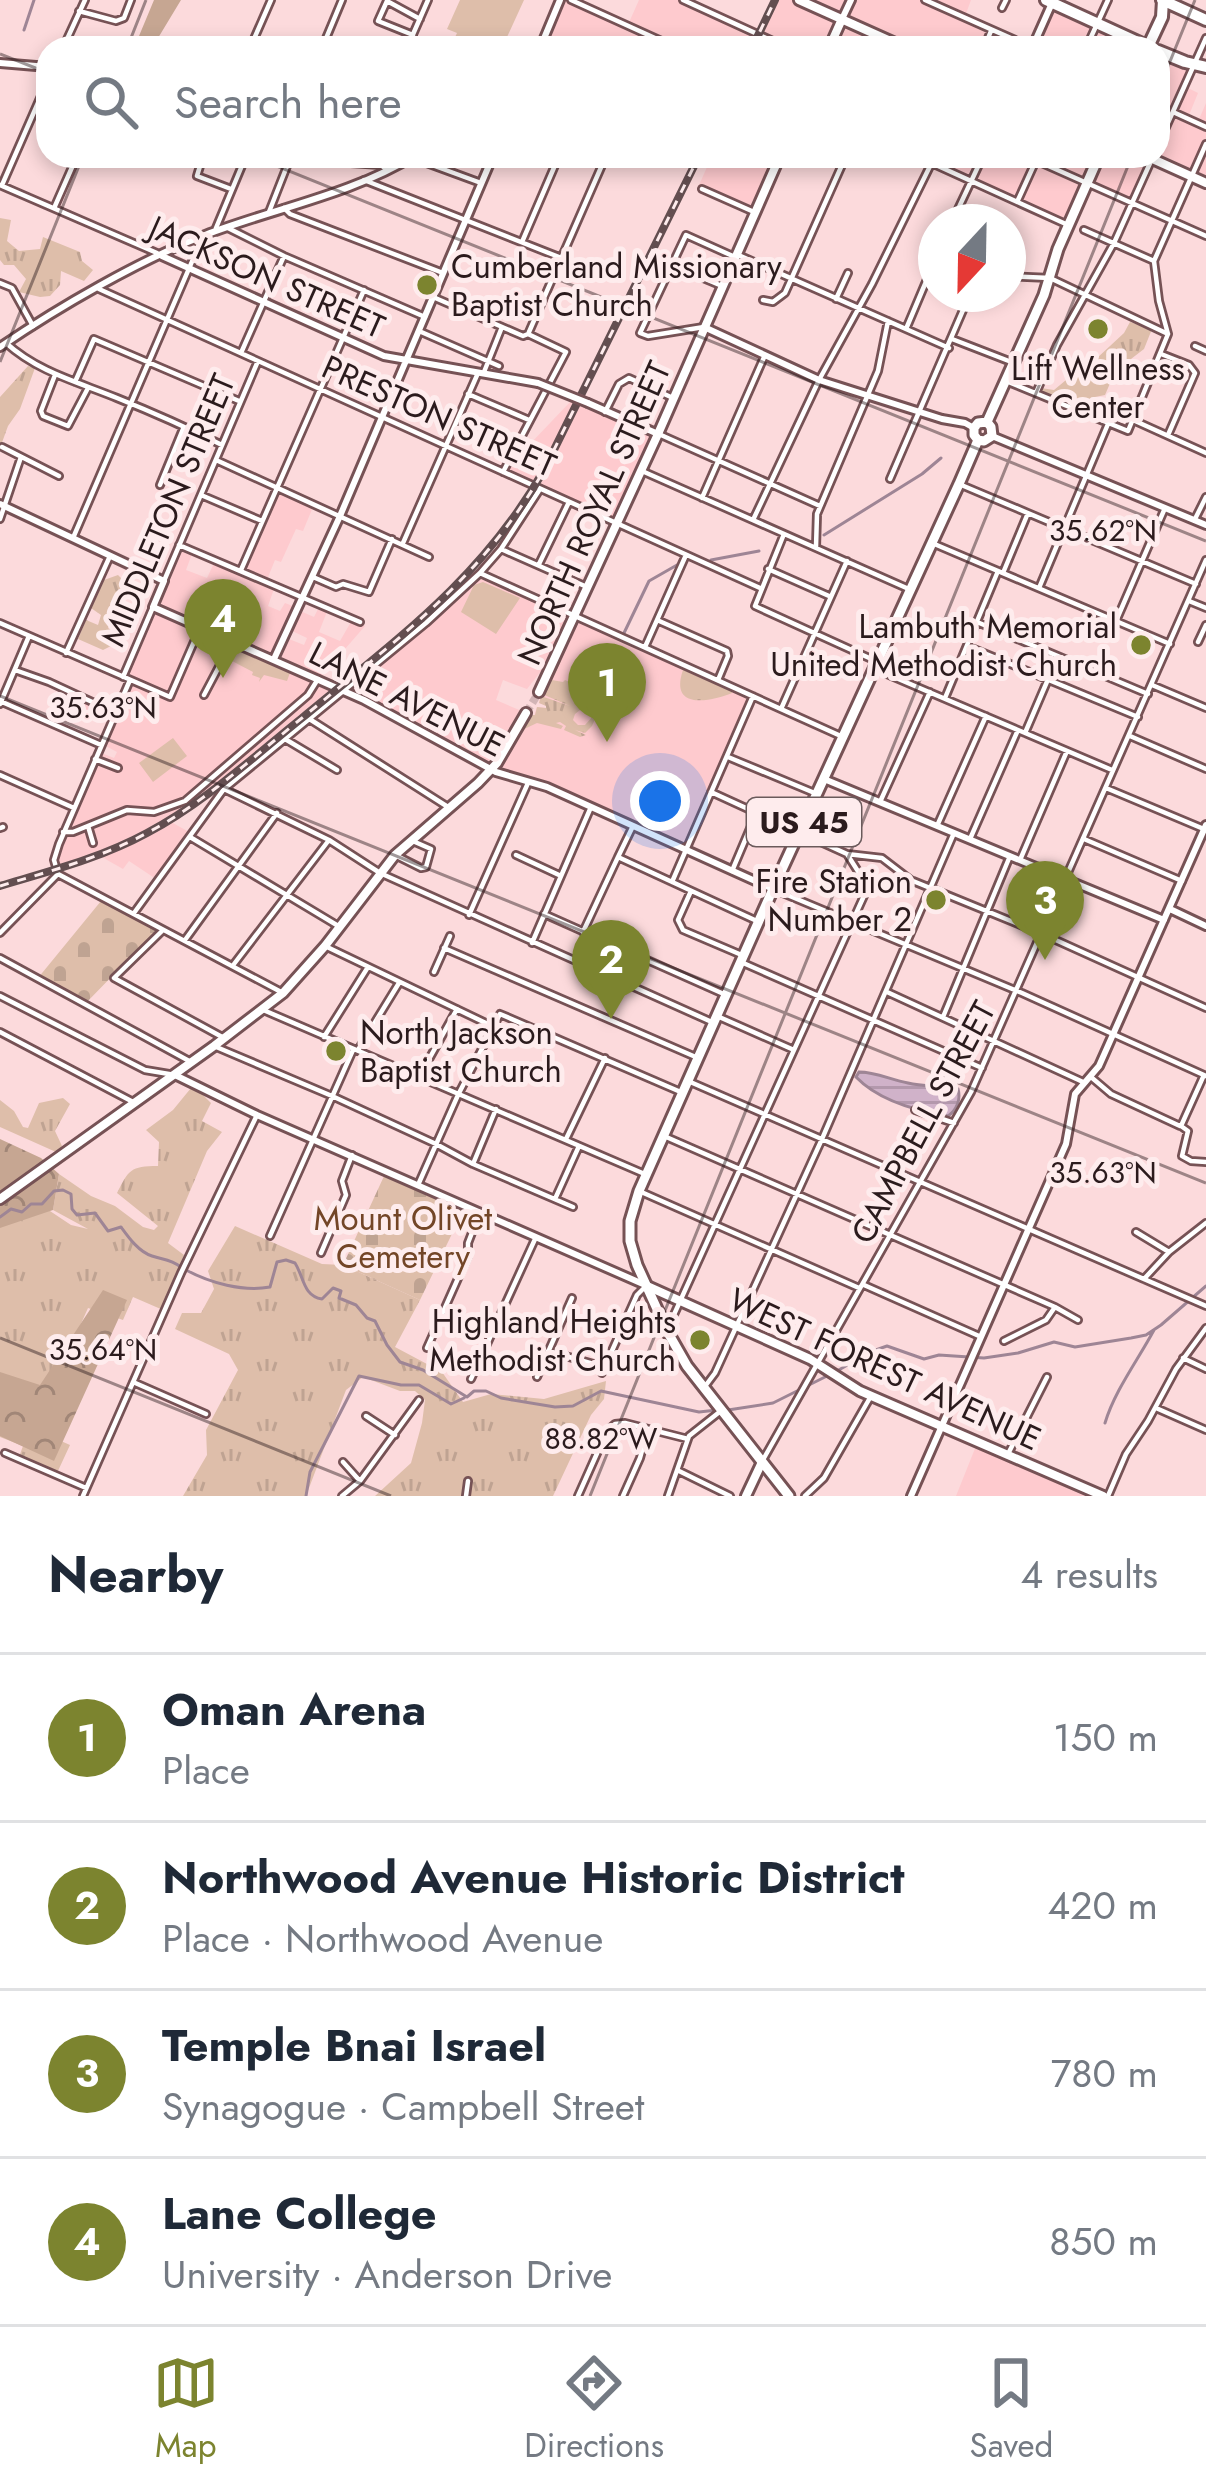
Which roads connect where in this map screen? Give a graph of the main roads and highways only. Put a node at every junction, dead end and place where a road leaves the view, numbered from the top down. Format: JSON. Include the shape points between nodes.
{"nodes":[{"id":1,"x":799,"y":0,"type":"edge"},
{"id":2,"x":1162,"y":0,"type":"edge"},
{"id":3,"x":1051,"y":1,"type":"edge"},
{"id":4,"x":842,"y":20,"type":"junction"},
{"id":5,"x":1206,"y":20,"type":"edge"},
{"id":6,"x":835,"y":36,"type":"edge"},
{"id":7,"x":879,"y":36,"type":"edge"},
{"id":8,"x":1124,"y":36,"type":"edge"},
{"id":9,"x":1155,"y":36,"type":"edge"},
{"id":10,"x":1170,"y":55,"type":"edge"},
{"id":11,"x":1202,"y":68,"type":"edge"},
{"id":12,"x":1170,"y":166,"type":"edge"},
{"id":13,"x":774,"y":168,"type":"edge"},
{"id":14,"x":1093,"y":168,"type":"edge"},
{"id":15,"x":1206,"y":183,"type":"edge"},
{"id":16,"x":987,"y":422,"type":"junction"},
{"id":17,"x":976,"y":434,"type":"junction"},
{"id":18,"x":538,"y":692,"type":"tunnel mouth"},
{"id":19,"x":526,"y":713,"type":"tunnel mouth"},
{"id":20,"x":0,"y":1199,"type":"edge"},
{"id":21,"x":646,"y":1286,"type":"junction"},
{"id":22,"x":762,"y":1462,"type":"junction"},
{"id":23,"x":746,"y":1496,"type":"edge"},
{"id":24,"x":789,"y":1496,"type":"edge"},
{"id":25,"x":1106,"y":1496,"type":"edge"}],
"edges":[{"from":1,"to":4,"type":"main road"},
{"from":2,"to":5,"type":"highway"},
{"from":2,"to":9,"type":"highway"},
{"from":3,"to":8,"type":"highway"},
{"from":4,"to":6,"type":"main road"},
{"from":4,"to":7,"type":"main road"},
{"from":10,"to":11,"type":"highway"},
{"from":12,"to":15,"type":"main road"},
{"from":13,"to":18,"type":"main road","name":"NORTH ROYAL STREET"},
{"from":14,"to":16,"type":"main road"},
{"from":16,"to":17,"type":"main road"},
{"from":16,"to":17,"type":"main road","via":[[992,436]]},
{"from":17,"to":21,"type":"main road","number":"US 45","via":[[639,1191],[630,1241]]},
{"from":19,"to":20,"type":"main road","name":"NORTH ROYAL STREET","via":[[491,770],[395,855],[283,992]]},
{"from":21,"to":22,"type":"main road","number":"US 45","via":[[678,1353]]},
{"from":21,"to":25,"type":"main road","name":"WEST FOREST AVENUE","via":[[871,1396]]},
{"from":22,"to":23,"type":"main road","name":"CAMPBELL STREET"},
{"from":22,"to":24,"type":"main road","number":"US 45"}]}
